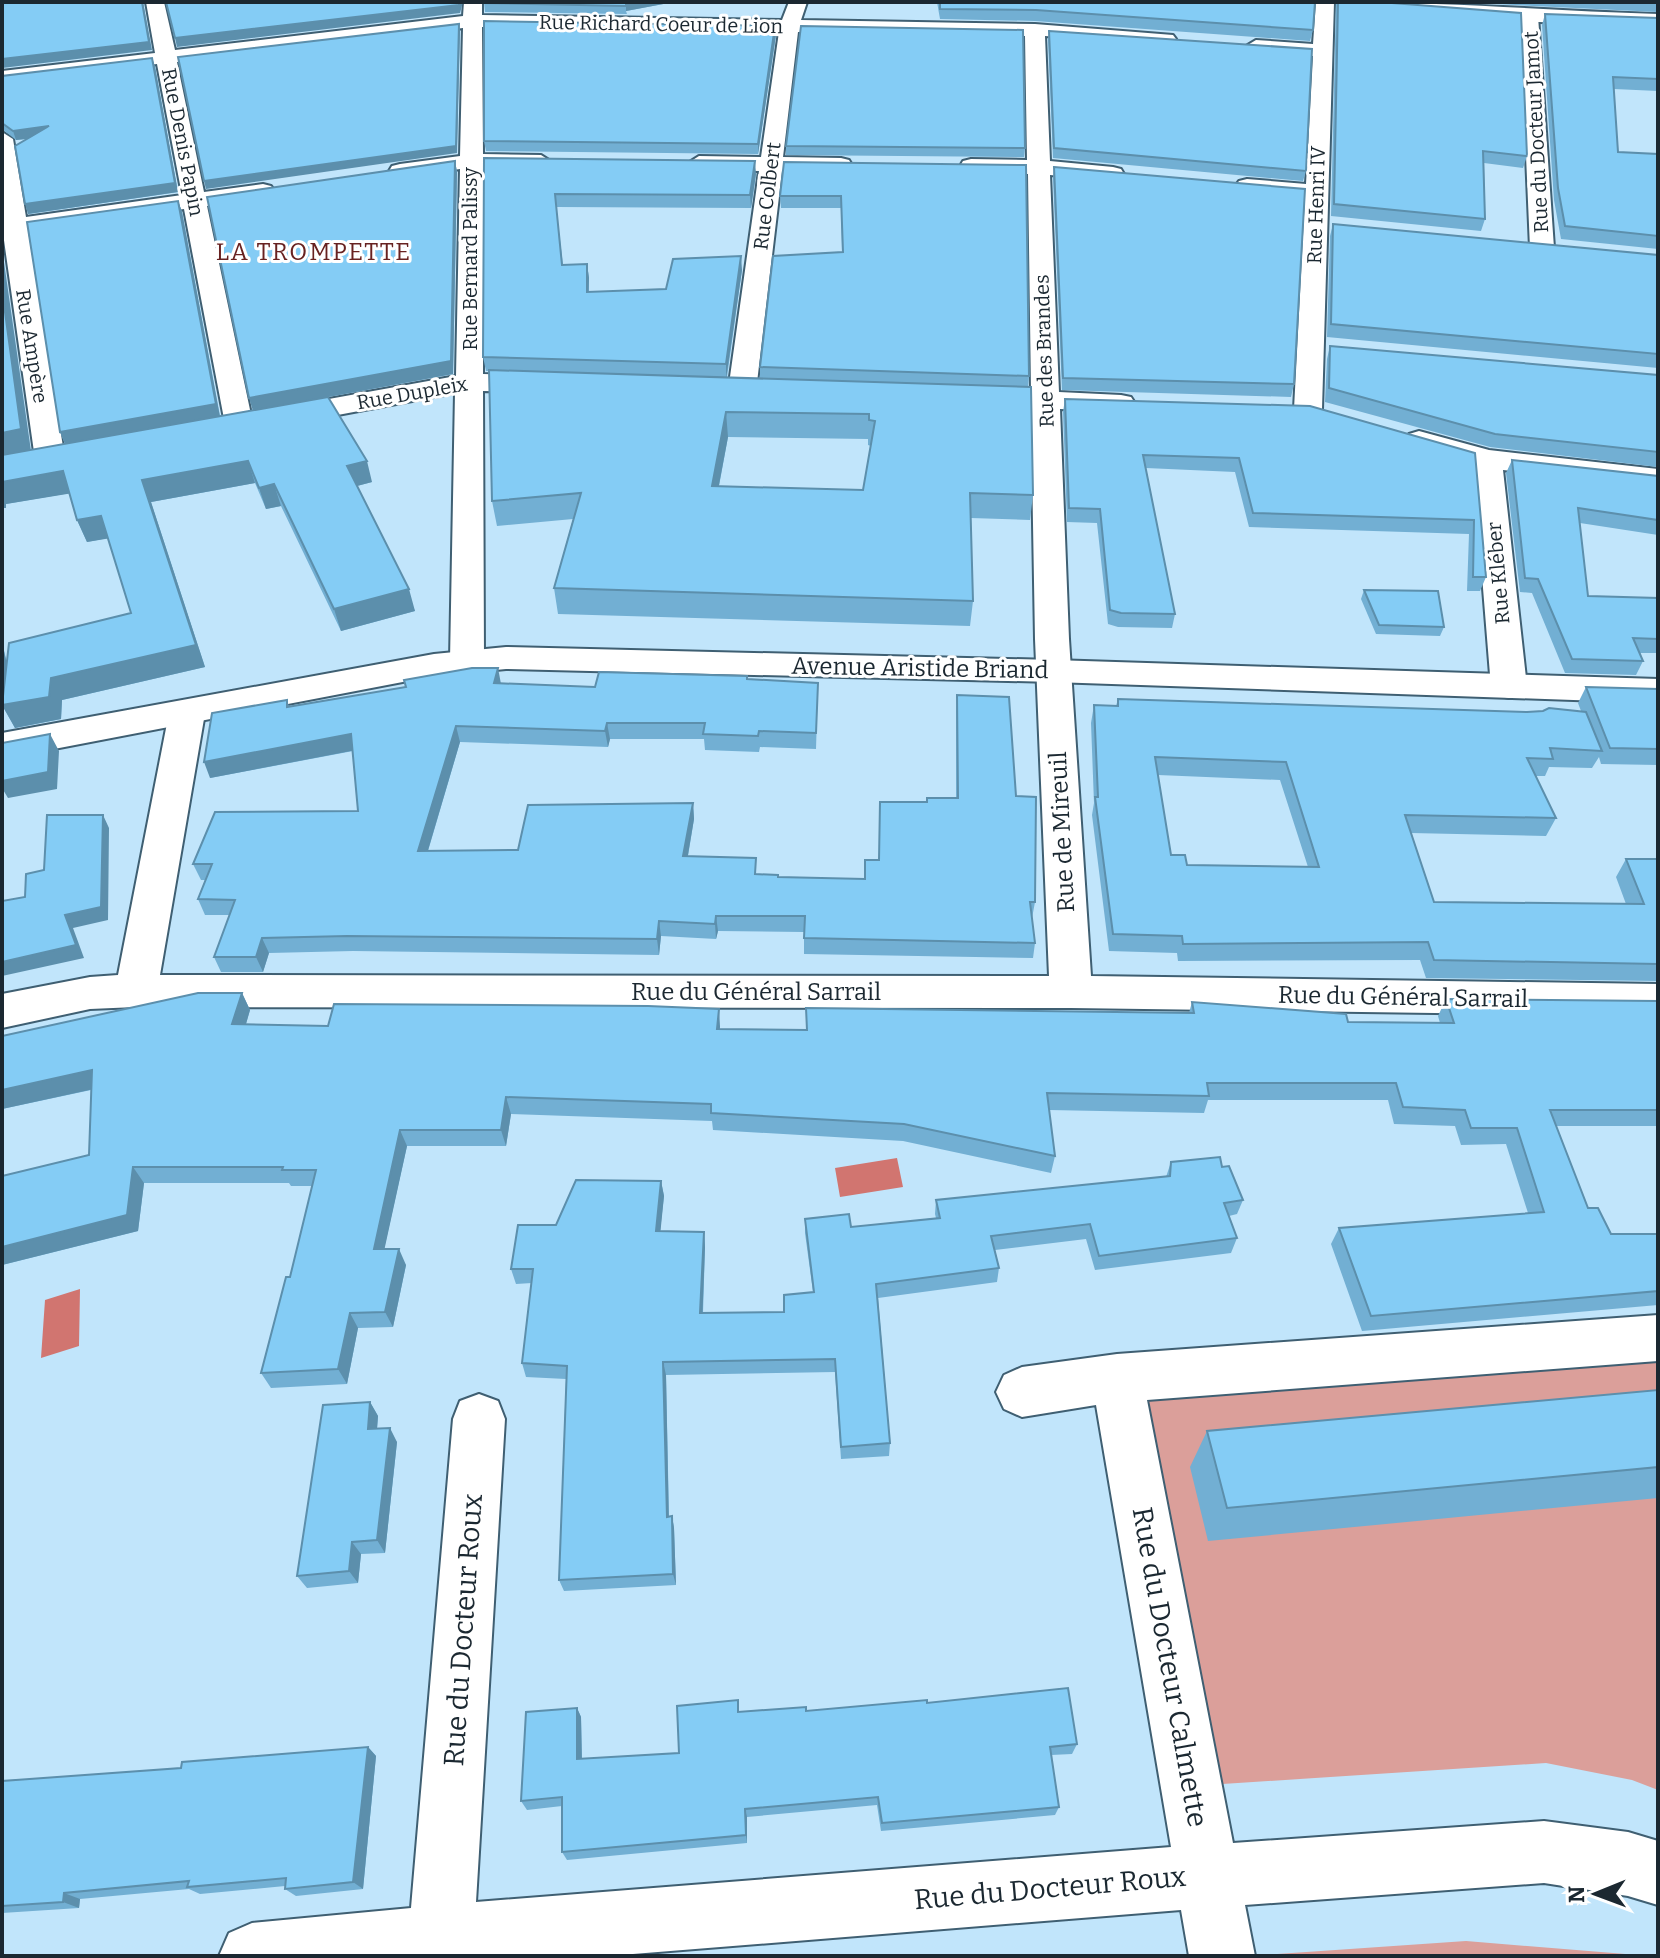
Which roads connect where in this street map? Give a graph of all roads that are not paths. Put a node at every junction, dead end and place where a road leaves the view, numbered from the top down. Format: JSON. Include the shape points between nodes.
{"nodes":[{"id":1,"x":155,"y":2,"type":"edge"},
{"id":2,"x":798,"y":2,"type":"edge"},
{"id":3,"x":1325,"y":2,"type":"edge"},
{"id":4,"x":1355,"y":2,"type":"edge"},
{"id":5,"x":472,"y":11,"type":"edge"},
{"id":6,"x":1529,"y":16,"type":"junction"},
{"id":7,"x":1658,"y":20,"type":"edge"},
{"id":8,"x":789,"y":26,"type":"junction"},
{"id":9,"x":1035,"y":30,"type":"junction"},
{"id":10,"x":1186,"y":41,"type":"edge"},
{"id":11,"x":1232,"y":44,"type":"edge"},
{"id":12,"x":1322,"y":51,"type":"junction"},
{"id":13,"x":166,"y":58,"type":"junction"},
{"id":14,"x":2,"y":77,"type":"edge"},
{"id":15,"x":2,"y":139,"type":"edge"},
{"id":16,"x":471,"y":161,"type":"junction"},
{"id":17,"x":566,"y":162,"type":"edge"},
{"id":18,"x":677,"y":163,"type":"edge"},
{"id":19,"x":771,"y":164,"type":"junction"},
{"id":20,"x":866,"y":165,"type":"edge"},
{"id":21,"x":944,"y":166,"type":"edge"},
{"id":22,"x":1039,"y":167,"type":"junction"},
{"id":23,"x":379,"y":174,"type":"edge"},
{"id":24,"x":1132,"y":175,"type":"edge"},
{"id":25,"x":1224,"y":184,"type":"edge"},
{"id":26,"x":286,"y":187,"type":"edge"},
{"id":27,"x":1317,"y":192,"type":"junction"},
{"id":28,"x":194,"y":201,"type":"junction"},
{"id":29,"x":1315,"y":225,"type":"junction"},
{"id":30,"x":14,"y":226,"type":"junction"},
{"id":31,"x":1345,"y":228,"type":"edge"},
{"id":32,"x":1512,"y":245,"type":"edge"},
{"id":33,"x":1542,"y":248,"type":"junction"},
{"id":34,"x":1571,"y":251,"type":"edge"},
{"id":35,"x":1310,"y":347,"type":"junction"},
{"id":36,"x":1342,"y":350,"type":"edge"},
{"id":37,"x":469,"y":382,"type":"junction"},
{"id":38,"x":575,"y":385,"type":"edge"},
{"id":39,"x":711,"y":390,"type":"edge"},
{"id":40,"x":742,"y":391,"type":"junction"},
{"id":41,"x":774,"y":392,"type":"edge"},
{"id":42,"x":949,"y":397,"type":"edge"},
{"id":43,"x":1045,"y":400,"type":"junction"},
{"id":44,"x":1153,"y":404,"type":"edge"},
{"id":45,"x":1277,"y":408,"type":"edge"},
{"id":46,"x":1308,"y":409,"type":"junction"},
{"id":47,"x":1338,"y":417,"type":"edge"},
{"id":48,"x":239,"y":424,"type":"junction"},
{"id":49,"x":209,"y":430,"type":"edge"},
{"id":50,"x":1398,"y":434,"type":"edge"},
{"id":51,"x":79,"y":454,"type":"edge"},
{"id":52,"x":1487,"y":459,"type":"junction"},
{"id":53,"x":1658,"y":478,"type":"edge"},
{"id":54,"x":467,"y":660,"type":"junction"},
{"id":55,"x":1053,"y":671,"type":"junction"},
{"id":56,"x":1509,"y":687,"type":"junction"},
{"id":57,"x":1658,"y":691,"type":"edge"},
{"id":58,"x":187,"y":713,"type":"junction"},
{"id":59,"x":2,"y":746,"type":"edge"},
{"id":60,"x":136,"y":991,"type":"junction"},
{"id":61,"x":1071,"y":992,"type":"junction"},
{"id":62,"x":1658,"y":1000,"type":"edge"},
{"id":63,"x":2,"y":1011,"type":"edge"},
{"id":64,"x":1658,"y":1338,"type":"edge"},
{"id":65,"x":1117,"y":1378,"type":"junction"},
{"id":66,"x":1022,"y":1392,"type":"dead end"},
{"id":67,"x":479,"y":1419,"type":"dead end"},
{"id":68,"x":1658,"y":1873,"type":"edge"},
{"id":69,"x":1208,"y":1876,"type":"junction"},
{"id":70,"x":441,"y":1937,"type":"junction"},
{"id":71,"x":252,"y":1956,"type":"edge"},
{"id":72,"x":1222,"y":1956,"type":"edge"}],
"edges":[{"from":1,"to":13,"type":"street","name":"Rue Denis Papin"},
{"from":2,"to":8,"type":"street","name":"Rue Colbert"},
{"from":3,"to":12,"type":"street","name":"Rue Henri IV"},
{"from":4,"to":6,"type":"street"},
{"from":5,"to":8,"type":"street","name":"Rue Richard Coeur de Lion"},
{"from":5,"to":13,"type":"street","name":"Rue Richard Coeur de Lion"},
{"from":5,"to":16,"type":"street","name":"Rue Bernard Palissy"},
{"from":6,"to":7,"type":"street"},
{"from":6,"to":33,"type":"street","name":"Rue du Docteur Jamot"},
{"from":8,"to":9,"type":"street","name":"Rue Richard Coeur de Lion"},
{"from":8,"to":19,"type":"street","name":"Rue Colbert"},
{"from":9,"to":10,"type":"street","name":"Rue Richard Coeur de Lion"},
{"from":9,"to":22,"type":"street","name":"Rue des Brandes"},
{"from":11,"to":12,"type":"street"},
{"from":12,"to":27,"type":"street","name":"Rue Henri IV"},
{"from":13,"to":14,"type":"street","name":"Rue Richard Coeur de Lion"},
{"from":13,"to":28,"type":"street","name":"Rue Denis Papin"},
{"from":15,"to":30,"type":"street","name":"Rue Ampère"},
{"from":16,"to":17,"type":"street"},
{"from":16,"to":23,"type":"street"},
{"from":16,"to":37,"type":"street","name":"Rue Bernard Palissy"},
{"from":18,"to":19,"type":"street"},
{"from":19,"to":20,"type":"street"},
{"from":19,"to":40,"type":"street","name":"Rue Colbert"},
{"from":21,"to":22,"type":"street"},
{"from":22,"to":24,"type":"street"},
{"from":22,"to":43,"type":"street","name":"Rue des Brandes"},
{"from":25,"to":27,"type":"street"},
{"from":26,"to":28,"type":"street"},
{"from":27,"to":29,"type":"street","name":"Rue Henri IV"},
{"from":28,"to":30,"type":"street"},
{"from":28,"to":48,"type":"street","name":"Rue Denis Papin"},
{"from":29,"to":31,"type":"street"},
{"from":29,"to":35,"type":"street","name":"Rue Henri IV"},
{"from":30,"to":51,"type":"street","name":"Rue Ampère","via":[[38,461]]},
{"from":32,"to":33,"type":"street"},
{"from":33,"to":34,"type":"street"},
{"from":35,"to":36,"type":"street"},
{"from":35,"to":46,"type":"street","name":"Rue Henri IV"},
{"from":37,"to":38,"type":"street","name":"Rue Dupleix"},
{"from":37,"to":48,"type":"street","name":"Rue Dupleix"},
{"from":37,"to":54,"type":"street","name":"Rue Bernard Palissy"},
{"from":39,"to":40,"type":"street"},
{"from":40,"to":41,"type":"street"},
{"from":42,"to":43,"type":"street"},
{"from":43,"to":44,"type":"street"},
{"from":43,"to":55,"type":"street","name":"Rue des Brandes"},
{"from":45,"to":46,"type":"street"},
{"from":46,"to":47,"type":"street"},
{"from":48,"to":49,"type":"street","name":"Rue Dupleix"},
{"from":50,"to":52,"type":"street"},
{"from":52,"to":53,"type":"street"},
{"from":52,"to":56,"type":"street","name":"Rue Kléber"},
{"from":54,"to":55,"type":"street","name":"Avenue Aristide Briand"},
{"from":54,"to":58,"type":"street","name":"Avenue Aristide Briand"},
{"from":55,"to":56,"type":"street","name":"Avenue Aristide Briand"},
{"from":55,"to":61,"type":"street","name":"Rue de Mireuil"},
{"from":56,"to":57,"type":"street","name":"Avenue Aristide Briand"},
{"from":58,"to":59,"type":"street","name":"Avenue Aristide Briand"},
{"from":58,"to":60,"type":"street"},
{"from":60,"to":61,"type":"street","name":"Rue du Général Sarrail"},
{"from":60,"to":63,"type":"street","name":"Rue du Général Sarrail","via":[[90,993]]},
{"from":61,"to":62,"type":"street","name":"Rue du Général Sarrail"},
{"from":64,"to":65,"type":"street"},
{"from":65,"to":66,"type":"street"},
{"from":65,"to":69,"type":"street","name":"Rue du Docteur Calmette"},
{"from":67,"to":70,"type":"street","name":"Rue du Docteur Roux"},
{"from":68,"to":69,"type":"street","name":"Rue du Docteur Roux","via":[[1544,1852]]},
{"from":69,"to":70,"type":"street","name":"Rue du Docteur Roux"},
{"from":69,"to":72,"type":"street","name":"Rue du Docteur Calmette"},
{"from":70,"to":71,"type":"street","name":"Rue du Docteur Roux"}]}
